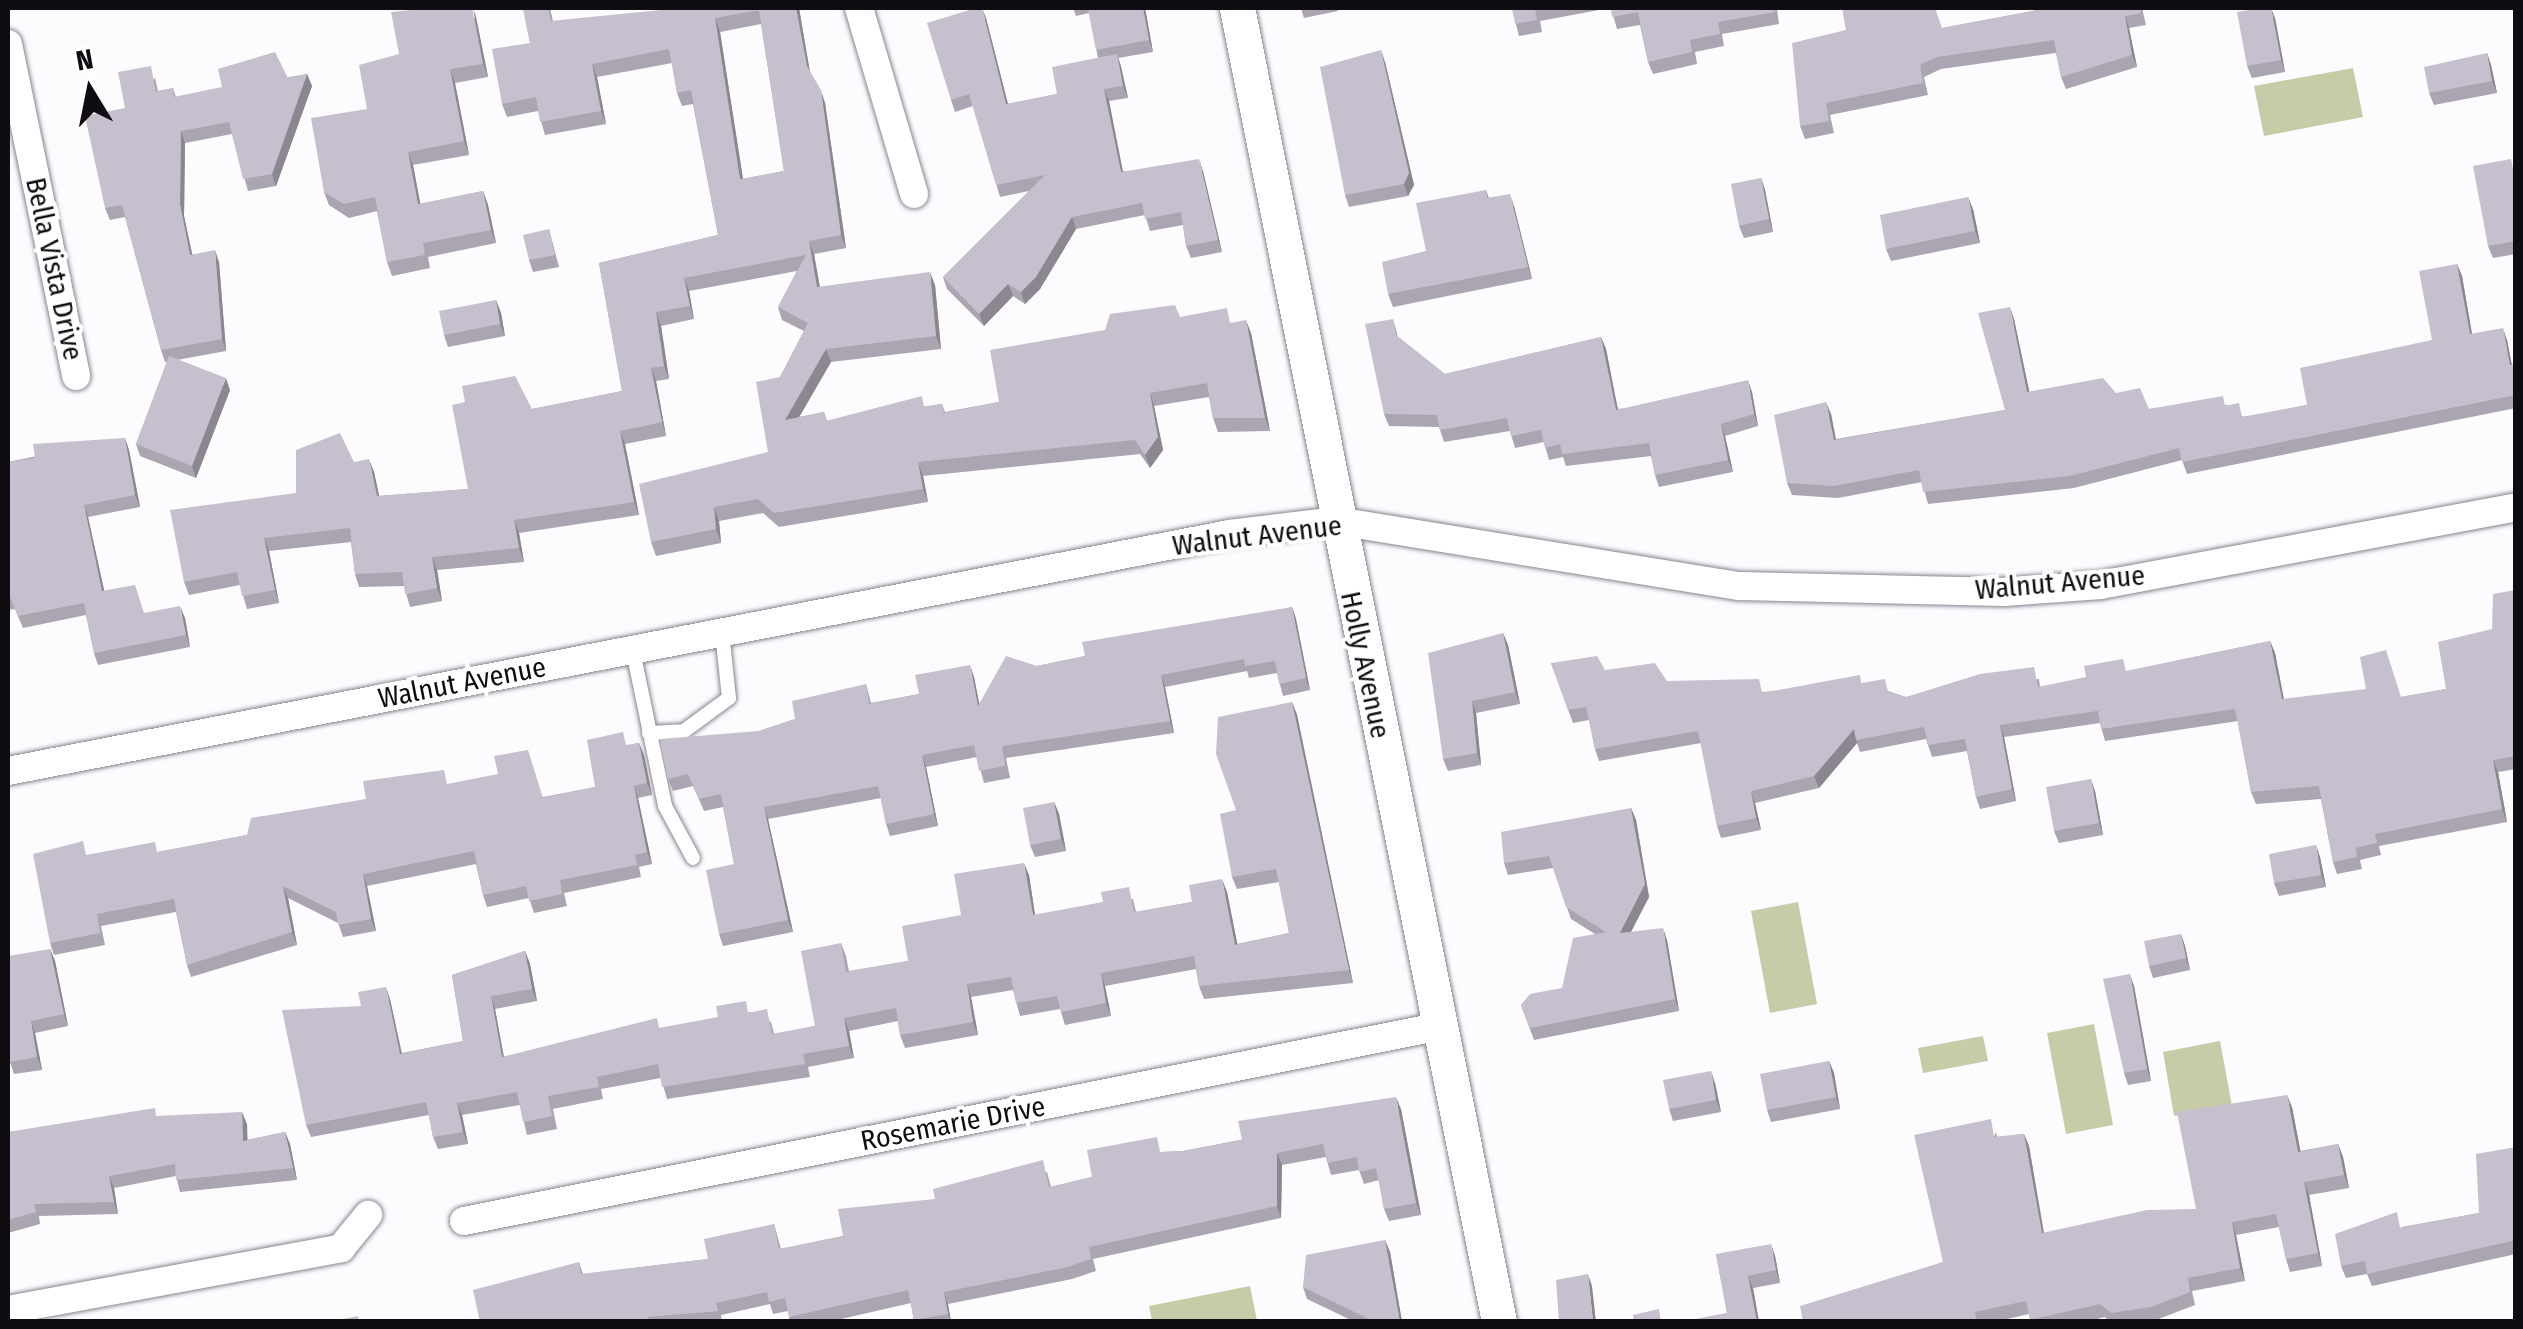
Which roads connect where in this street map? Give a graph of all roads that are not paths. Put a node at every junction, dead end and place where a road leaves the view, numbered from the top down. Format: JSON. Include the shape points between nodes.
{"nodes":[{"id":1,"x":859,"y":8,"type":"edge"},
{"id":2,"x":1237,"y":8,"type":"edge"},
{"id":3,"x":8,"y":44,"type":"edge"},
{"id":4,"x":914,"y":194,"type":"dead end"},
{"id":5,"x":76,"y":376,"type":"dead end"},
{"id":6,"x":2516,"y":506,"type":"edge"},
{"id":7,"x":1337,"y":520,"type":"junction"},
{"id":8,"x":722,"y":634,"type":"junction"},
{"id":9,"x":633,"y":650,"type":"junction"},
{"id":10,"x":649,"y":733,"type":"junction"},
{"id":11,"x":8,"y":770,"type":"edge"},
{"id":12,"x":694,"y":858,"type":"dead end"},
{"id":13,"x":1442,"y":1026,"type":"junction"},
{"id":14,"x":368,"y":1215,"type":"dead end"},
{"id":15,"x":464,"y":1221,"type":"dead end"},
{"id":16,"x":8,"y":1310,"type":"edge"},
{"id":17,"x":1499,"y":1322,"type":"edge"}],
"edges":[{"from":1,"to":4,"type":"street"},
{"from":2,"to":7,"type":"street","name":"Holly Avenue"},
{"from":3,"to":5,"type":"street","name":"Bella Vista Drive"},
{"from":6,"to":7,"type":"street","name":"Walnut Avenue","via":[[2101,585],[2004,592],[1740,586]]},
{"from":7,"to":8,"type":"street","name":"Walnut Avenue"},
{"from":7,"to":13,"type":"street","name":"Holly Avenue"},
{"from":8,"to":9,"type":"street","name":"Walnut Avenue"},
{"from":8,"to":10,"type":"lane","via":[[730,698],[684,731]]},
{"from":9,"to":10,"type":"lane"},
{"from":9,"to":11,"type":"street","name":"Walnut Avenue"},
{"from":10,"to":12,"type":"lane","via":[[665,806]]},
{"from":13,"to":15,"type":"street","name":"Rosemarie Drive"},
{"from":13,"to":17,"type":"street","name":"Holly Avenue"},
{"from":14,"to":16,"type":"street","via":[[341,1248]]}]}
